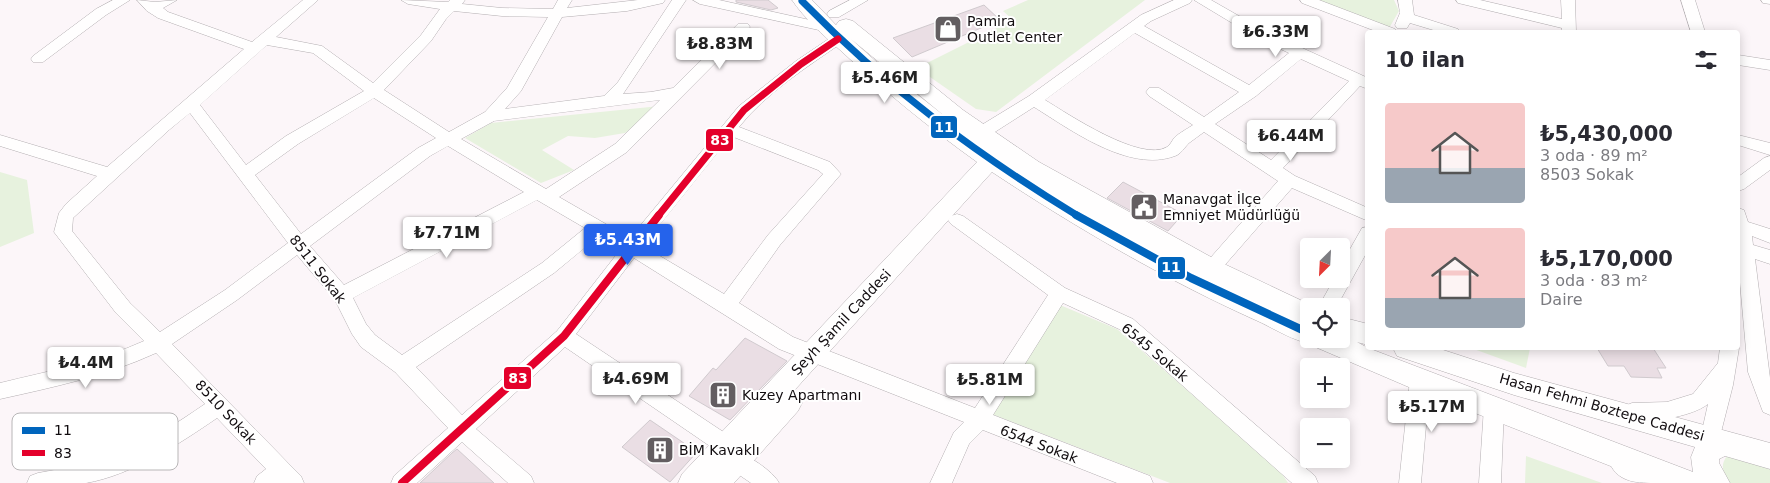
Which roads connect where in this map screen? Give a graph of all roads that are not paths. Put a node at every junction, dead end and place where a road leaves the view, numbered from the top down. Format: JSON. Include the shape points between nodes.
{"nodes":[{"id":1,"x":123,"y":0,"type":"edge"},
{"id":2,"x":170,"y":0,"type":"edge"},
{"id":3,"x":311,"y":0,"type":"edge"},
{"id":4,"x":408,"y":0,"type":"edge"},
{"id":5,"x":658,"y":0,"type":"edge"},
{"id":6,"x":678,"y":0,"type":"edge"},
{"id":7,"x":700,"y":0,"type":"edge"},
{"id":8,"x":801,"y":0,"type":"edge"},
{"id":9,"x":820,"y":0,"type":"edge"},
{"id":10,"x":861,"y":0,"type":"edge"},
{"id":11,"x":1166,"y":0,"type":"edge"},
{"id":12,"x":1185,"y":0,"type":"edge"},
{"id":13,"x":1201,"y":0,"type":"edge"},
{"id":14,"x":1307,"y":0,"type":"edge"},
{"id":15,"x":1405,"y":0,"type":"edge"},
{"id":16,"x":1463,"y":0,"type":"edge"},
{"id":17,"x":1568,"y":0,"type":"edge"},
{"id":18,"x":1677,"y":0,"type":"edge"},
{"id":19,"x":1688,"y":0,"type":"edge"},
{"id":20,"x":148,"y":4,"type":"edge"},
{"id":21,"x":454,"y":4,"type":"edge"},
{"id":22,"x":562,"y":7,"type":"edge"},
{"id":23,"x":1407,"y":16,"type":"junction"},
{"id":24,"x":1140,"y":23,"type":"junction"},
{"id":25,"x":743,"y":27,"type":"dead end"},
{"id":26,"x":834,"y":27,"type":"junction"},
{"id":27,"x":1569,"y":29,"type":"edge"},
{"id":28,"x":1385,"y":30,"type":"edge"},
{"id":29,"x":1399,"y":30,"type":"edge"},
{"id":30,"x":1448,"y":30,"type":"edge"},
{"id":31,"x":1684,"y":30,"type":"edge"},
{"id":32,"x":1697,"y":30,"type":"edge"},
{"id":33,"x":260,"y":44,"type":"junction"},
{"id":34,"x":1299,"y":52,"type":"junction"},
{"id":35,"x":38,"y":59,"type":"dead end"},
{"id":36,"x":1740,"y":60,"type":"edge"},
{"id":37,"x":1770,"y":65,"type":"edge"},
{"id":38,"x":1363,"y":82,"type":"edge"},
{"id":39,"x":374,"y":91,"type":"junction"},
{"id":40,"x":676,"y":92,"type":"junction"},
{"id":41,"x":1154,"y":92,"type":"dead end"},
{"id":42,"x":1251,"y":92,"type":"junction"},
{"id":43,"x":609,"y":100,"type":"junction"},
{"id":44,"x":1034,"y":100,"type":"junction"},
{"id":45,"x":191,"y":104,"type":"junction"},
{"id":46,"x":490,"y":116,"type":"junction"},
{"id":47,"x":1205,"y":125,"type":"junction"},
{"id":48,"x":728,"y":129,"type":"junction"},
{"id":49,"x":981,"y":133,"type":"junction"},
{"id":50,"x":447,"y":138,"type":"junction"},
{"id":51,"x":0,"y":140,"type":"edge"},
{"id":52,"x":1740,"y":141,"type":"edge"},
{"id":53,"x":1770,"y":149,"type":"edge"},
{"id":54,"x":1770,"y":162,"type":"edge"},
{"id":55,"x":997,"y":166,"type":"junction"},
{"id":56,"x":1272,"y":169,"type":"junction"},
{"id":57,"x":109,"y":174,"type":"junction"},
{"id":58,"x":245,"y":174,"type":"junction"},
{"id":59,"x":1289,"y":180,"type":"junction"},
{"id":60,"x":1740,"y":184,"type":"edge"},
{"id":61,"x":542,"y":195,"type":"junction"},
{"id":62,"x":1365,"y":214,"type":"edge"},
{"id":63,"x":957,"y":220,"type":"junction"},
{"id":64,"x":1740,"y":223,"type":"edge"},
{"id":65,"x":597,"y":228,"type":"junction"},
{"id":66,"x":1740,"y":236,"type":"edge"},
{"id":67,"x":1770,"y":236,"type":"edge"},
{"id":68,"x":1365,"y":239,"type":"edge"},
{"id":69,"x":299,"y":245,"type":"junction"},
{"id":70,"x":631,"y":249,"type":"junction"},
{"id":71,"x":1742,"y":249,"type":"edge"},
{"id":72,"x":1770,"y":257,"type":"edge"},
{"id":73,"x":1211,"y":269,"type":"junction"},
{"id":74,"x":1059,"y":293,"type":"junction"},
{"id":75,"x":342,"y":295,"type":"junction"},
{"id":76,"x":1332,"y":298,"type":"edge"},
{"id":77,"x":727,"y":305,"type":"junction"},
{"id":78,"x":1300,"y":312,"type":"edge"},
{"id":79,"x":1762,"y":324,"type":"edge"},
{"id":80,"x":1300,"y":329,"type":"edge"},
{"id":81,"x":1350,"y":330,"type":"edge"},
{"id":82,"x":1365,"y":334,"type":"edge"},
{"id":83,"x":564,"y":336,"type":"junction"},
{"id":84,"x":158,"y":343,"type":"junction"},
{"id":85,"x":1344,"y":348,"type":"edge"},
{"id":86,"x":1412,"y":350,"type":"edge"},
{"id":87,"x":1727,"y":353,"type":"edge"},
{"id":88,"x":818,"y":357,"type":"junction"},
{"id":89,"x":402,"y":366,"type":"junction"},
{"id":90,"x":1420,"y":380,"type":"junction"},
{"id":91,"x":0,"y":391,"type":"edge"},
{"id":92,"x":219,"y":406,"type":"junction"},
{"id":93,"x":1770,"y":406,"type":"edge"},
{"id":94,"x":1494,"y":407,"type":"junction"},
{"id":95,"x":1620,"y":412,"type":"junction"},
{"id":96,"x":979,"y":420,"type":"junction"},
{"id":97,"x":462,"y":428,"type":"junction"},
{"id":98,"x":178,"y":432,"type":"edge"},
{"id":99,"x":1587,"y":445,"type":"junction"},
{"id":100,"x":732,"y":454,"type":"junction"},
{"id":101,"x":1770,"y":456,"type":"edge"},
{"id":102,"x":1709,"y":464,"type":"edge"},
{"id":103,"x":96,"y":470,"type":"edge"},
{"id":104,"x":1294,"y":476,"type":"edge"},
{"id":105,"x":280,"y":479,"type":"edge"},
{"id":106,"x":1118,"y":479,"type":"edge"},
{"id":107,"x":38,"y":483,"type":"edge"},
{"id":108,"x":402,"y":483,"type":"edge"},
{"id":109,"x":523,"y":483,"type":"edge"},
{"id":110,"x":692,"y":483,"type":"edge"},
{"id":111,"x":715,"y":483,"type":"edge"},
{"id":112,"x":768,"y":483,"type":"edge"},
{"id":113,"x":941,"y":483,"type":"edge"},
{"id":114,"x":1142,"y":483,"type":"edge"},
{"id":115,"x":1306,"y":483,"type":"edge"},
{"id":116,"x":1410,"y":483,"type":"edge"},
{"id":117,"x":1490,"y":483,"type":"edge"},
{"id":118,"x":1647,"y":483,"type":"edge"}],
"edges":[{"from":1,"to":35,"type":"street","via":[[101,12]]},
{"from":2,"to":20,"type":"street"},
{"from":3,"to":33,"type":"street"},
{"from":4,"to":21,"type":"street"},
{"from":5,"to":22,"type":"street","via":[[626,8]]},
{"from":6,"to":43,"type":"street","via":[[623,85]]},
{"from":7,"to":26,"type":"street"},
{"from":8,"to":26,"type":"main road"},
{"from":9,"to":26,"type":"main road"},
{"from":10,"to":26,"type":"street"},
{"from":11,"to":24,"type":"street"},
{"from":12,"to":24,"type":"street"},
{"from":13,"to":34,"type":"street"},
{"from":14,"to":28,"type":"street"},
{"from":15,"to":23,"type":"street"},
{"from":16,"to":27,"type":"street"},
{"from":17,"to":27,"type":"street"},
{"from":18,"to":31,"type":"street"},
{"from":19,"to":32,"type":"street"},
{"from":20,"to":33,"type":"street","name":"6544 Sokak","via":[[181,23]]},
{"from":21,"to":22,"type":"street"},
{"from":21,"to":39,"type":"street"},
{"from":22,"to":46,"type":"street","via":[[514,91]]},
{"from":23,"to":29,"type":"street"},
{"from":23,"to":30,"type":"street"},
{"from":24,"to":42,"type":"street"},
{"from":24,"to":44,"type":"street"},
{"from":25,"to":40,"type":"street"},
{"from":26,"to":48,"type":"street","via":[[802,64],[744,110]]},
{"from":26,"to":49,"type":"main road","via":[[894,66]]},
{"from":26,"to":55,"type":"main road","via":[[892,87]]},
{"from":33,"to":39,"type":"street","name":"6544 Sokak","via":[[317,50]]},
{"from":33,"to":45,"type":"street"},
{"from":34,"to":38,"type":"street"},
{"from":34,"to":42,"type":"street"},
{"from":36,"to":37,"type":"street"},
{"from":38,"to":56,"type":"street"},
{"from":39,"to":50,"type":"street","name":"6544 Sokak"},
{"from":39,"to":58,"type":"street","via":[[292,140]]},
{"from":40,"to":43,"type":"street"},
{"from":40,"to":61,"type":"street","via":[[621,148]]},
{"from":41,"to":47,"type":"street"},
{"from":42,"to":47,"type":"street"},
{"from":43,"to":46,"type":"street"},
{"from":44,"to":47,"type":"street","via":[[1114,146],[1141,154],[1161,156],[1173,152],[1181,141]]},
{"from":44,"to":49,"type":"street"},
{"from":45,"to":57,"type":"street"},
{"from":45,"to":58,"type":"street","name":"8511 Sokak"},
{"from":46,"to":50,"type":"street"},
{"from":47,"to":56,"type":"street"},
{"from":48,"to":70,"type":"street"},
{"from":48,"to":77,"type":"street","via":[[824,166],[833,174],[774,240]]},
{"from":49,"to":73,"type":"main road","via":[[1031,168]]},
{"from":50,"to":61,"type":"street","name":"6544 Sokak"},
{"from":50,"to":69,"type":"street"},
{"from":51,"to":57,"type":"street"},
{"from":52,"to":53,"type":"street"},
{"from":54,"to":60,"type":"street"},
{"from":55,"to":63,"type":"main road","name":"Şeyh Şamil Caddesi"},
{"from":55,"to":80,"type":"main road","via":[[1178,272]]},
{"from":55,"to":88,"type":"main road","name":"Şeyh Şamil Caddesi"},
{"from":56,"to":59,"type":"street"},
{"from":57,"to":84,"type":"street","name":"8510 Sokak","via":[[72,208],[65,217],[63,232],[123,308]]},
{"from":58,"to":69,"type":"street","name":"8511 Sokak"},
{"from":59,"to":62,"type":"street"},
{"from":59,"to":73,"type":"street"},
{"from":61,"to":65,"type":"street","name":"6544 Sokak"},
{"from":61,"to":75,"type":"street"},
{"from":63,"to":74,"type":"street","name":"6545 Sokak"},
{"from":63,"to":88,"type":"main road","name":"Şeyh Şamil Caddesi"},
{"from":64,"to":67,"type":"street"},
{"from":65,"to":70,"type":"street","name":"6544 Sokak"},
{"from":65,"to":89,"type":"street","via":[[548,268]]},
{"from":66,"to":71,"type":"street"},
{"from":68,"to":76,"type":"street"},
{"from":69,"to":75,"type":"street","name":"8511 Sokak"},
{"from":69,"to":84,"type":"street"},
{"from":70,"to":77,"type":"street","name":"6544 Sokak"},
{"from":70,"to":83,"type":"street"},
{"from":71,"to":72,"type":"street"},
{"from":71,"to":79,"type":"street"},
{"from":73,"to":78,"type":"main road"},
{"from":74,"to":96,"type":"street"},
{"from":74,"to":104,"type":"street","name":"6545 Sokak","via":[[1126,324]]},
{"from":75,"to":89,"type":"street","name":"8511 Sokak","via":[[368,341]]},
{"from":77,"to":88,"type":"street","name":"6544 Sokak","via":[[786,343]]},
{"from":79,"to":93,"type":"street","via":[[1758,372]]},
{"from":81,"to":82,"type":"main road"},
{"from":83,"to":97,"type":"street"},
{"from":83,"to":100,"type":"street"},
{"from":84,"to":91,"type":"street","via":[[91,370]]},
{"from":84,"to":92,"type":"street","name":"8510 Sokak"},
{"from":85,"to":90,"type":"main road","name":"Hasan Fehmi Boztepe Caddesi"},
{"from":86,"to":95,"type":"main road","name":"Hasan Fehmi Boztepe Caddesi","via":[[1514,384]]},
{"from":87,"to":95,"type":"street","via":[[1700,400],[1667,411]]},
{"from":87,"to":102,"type":"street"},
{"from":88,"to":96,"type":"street","name":"6544 Sokak"},
{"from":88,"to":100,"type":"main road","name":"Şeyh Şamil Caddesi"},
{"from":89,"to":97,"type":"street","name":"8511 Sokak"},
{"from":90,"to":94,"type":"main road","name":"Hasan Fehmi Boztepe Caddesi"},
{"from":90,"to":116,"type":"street"},
{"from":92,"to":98,"type":"street"},
{"from":92,"to":105,"type":"street","name":"8510 Sokak"},
{"from":94,"to":99,"type":"main road","name":"Hasan Fehmi Boztepe Caddesi"},
{"from":94,"to":117,"type":"street"},
{"from":95,"to":102,"type":"main road","name":"Hasan Fehmi Boztepe Caddesi"},
{"from":96,"to":106,"type":"street","name":"6544 Sokak"},
{"from":96,"to":113,"type":"street","via":[[961,438]]},
{"from":97,"to":108,"type":"street"},
{"from":97,"to":109,"type":"street","name":"8511 Sokak"},
{"from":99,"to":102,"type":"main road","name":"Hasan Fehmi Boztepe Caddesi"},
{"from":99,"to":118,"type":"street"},
{"from":100,"to":110,"type":"main road","name":"Şeyh Şamil Caddesi"},
{"from":100,"to":111,"type":"main road","name":"Şeyh Şamil Caddesi"},
{"from":100,"to":112,"type":"street"},
{"from":101,"to":102,"type":"main road","name":"Hasan Fehmi Boztepe Caddesi"},
{"from":103,"to":107,"type":"street"},
{"from":104,"to":115,"type":"street","name":"6545 Sokak"},
{"from":106,"to":114,"type":"street","name":"6544 Sokak"}]}
